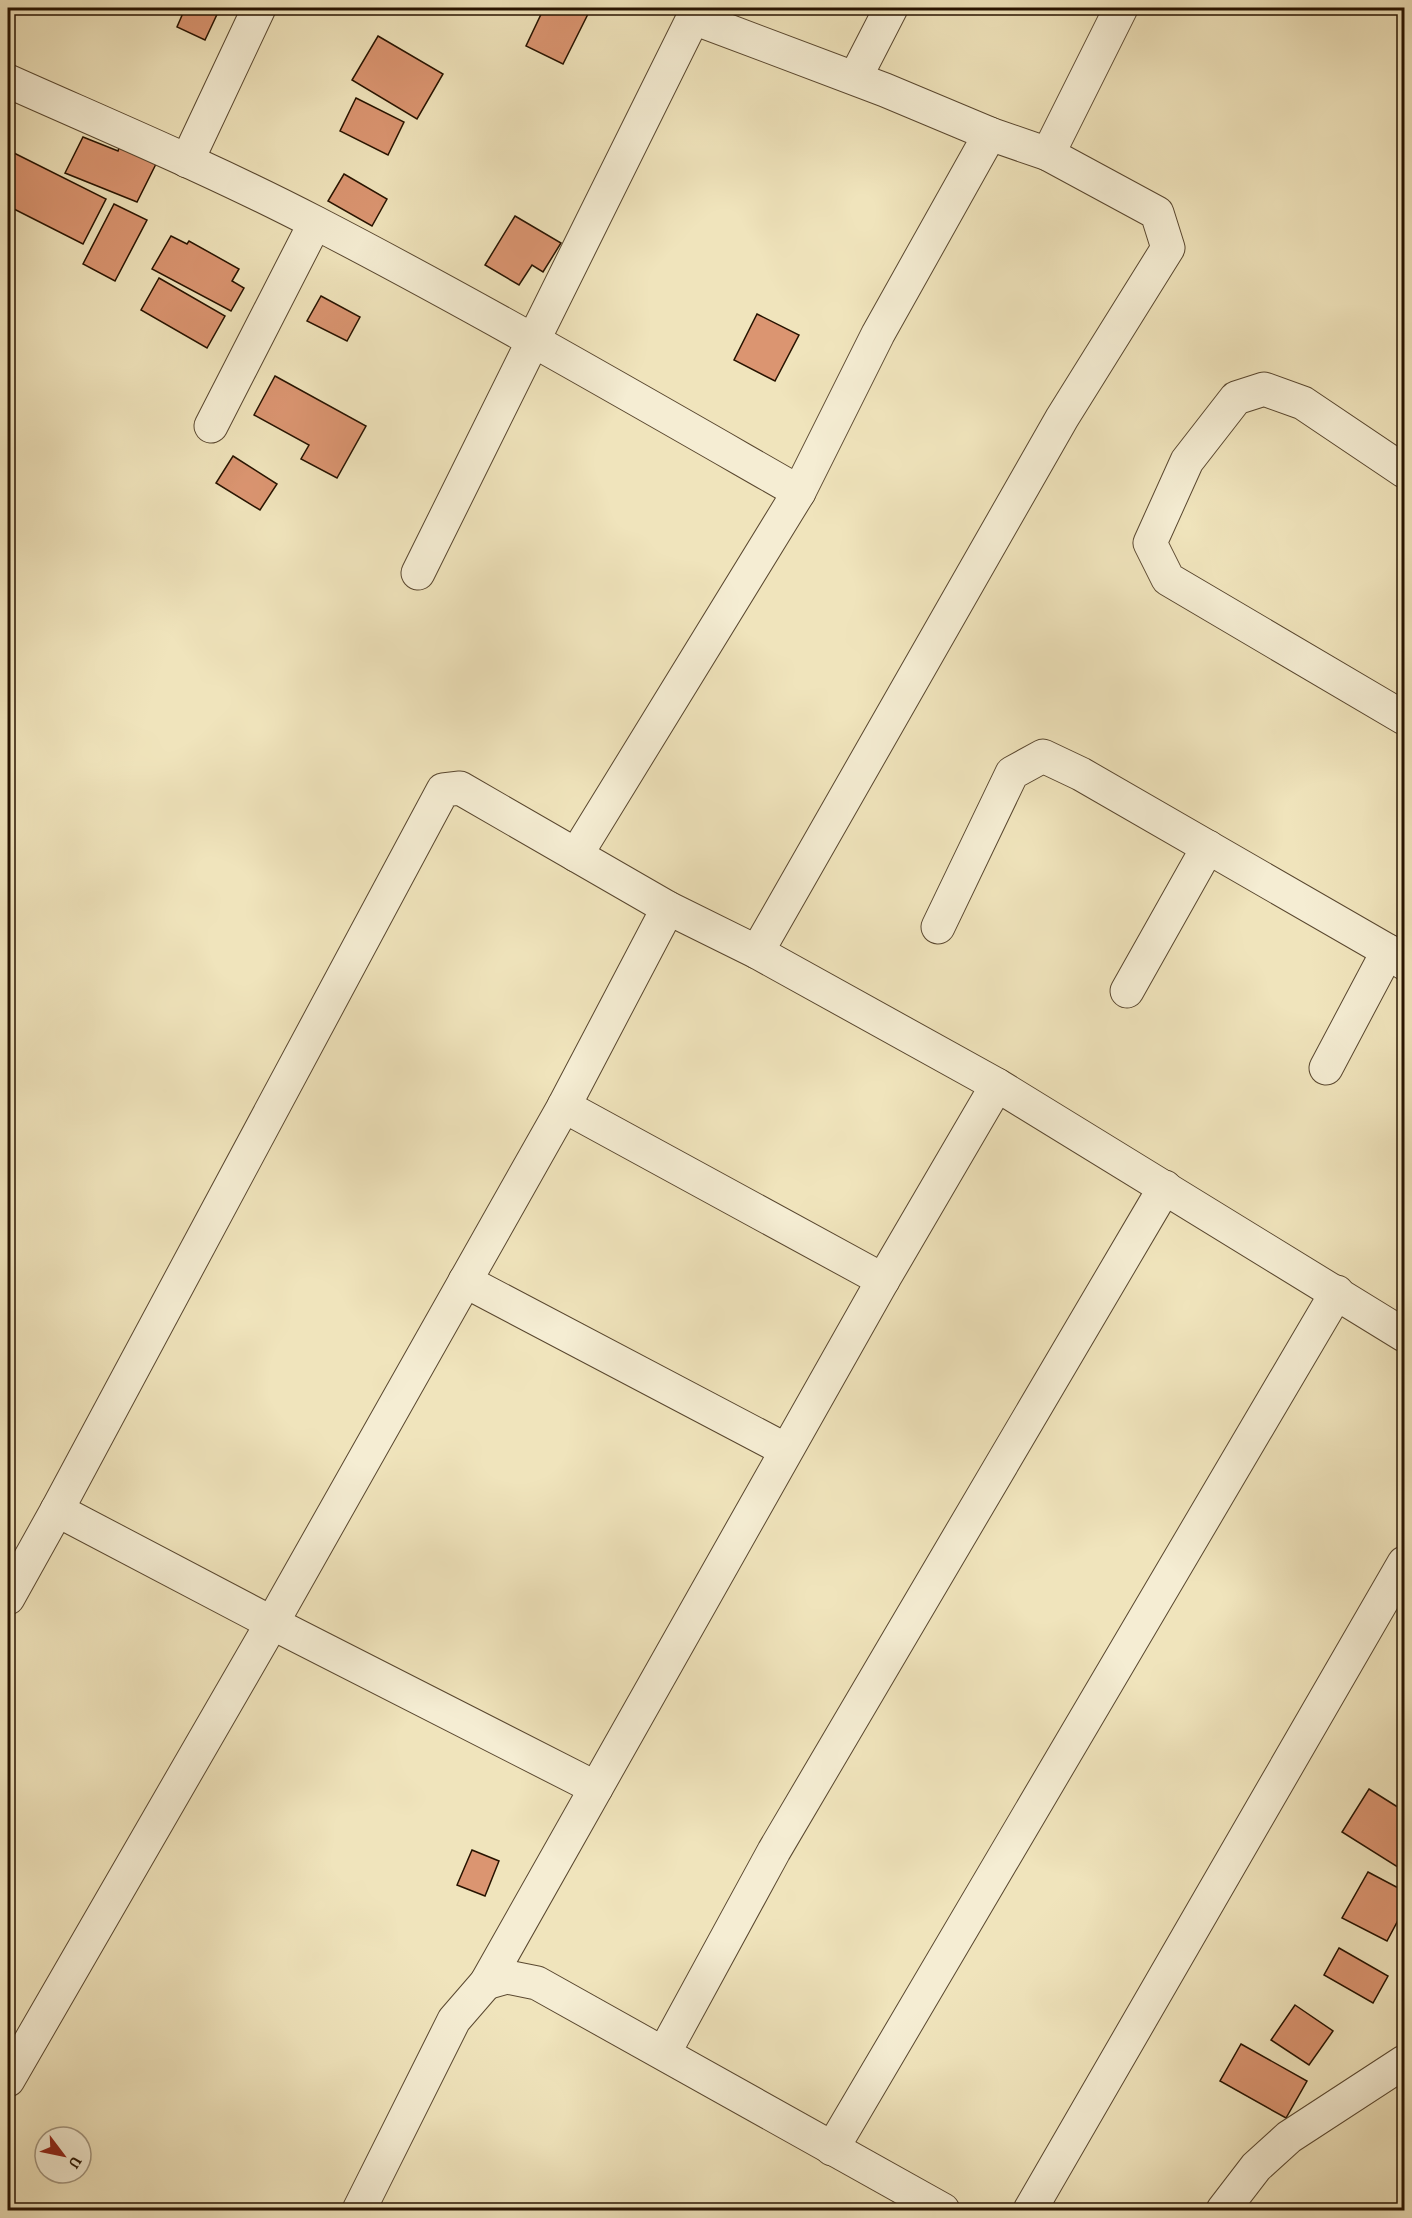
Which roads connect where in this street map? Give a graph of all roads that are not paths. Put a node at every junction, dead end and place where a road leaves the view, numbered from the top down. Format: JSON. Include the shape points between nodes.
{"nodes":[{"id":1,"x":259,"y":8,"type":"edge"},
{"id":2,"x":891,"y":8,"type":"edge"},
{"id":3,"x":1121,"y":8,"type":"edge"},
{"id":4,"x":696,"y":13,"type":"edge"},
{"id":5,"x":855,"y":78,"type":"junction"},
{"id":6,"x":8,"y":81,"type":"edge"},
{"id":7,"x":990,"y":134,"type":"junction"},
{"id":8,"x":1048,"y":154,"type":"junction"},
{"id":9,"x":187,"y":161,"type":"junction"},
{"id":10,"x":315,"y":223,"type":"junction"},
{"id":11,"x":534,"y":340,"type":"junction"},
{"id":12,"x":211,"y":426,"type":"dead end"},
{"id":13,"x":1404,"y":471,"type":"edge"},
{"id":14,"x":800,"y":492,"type":"junction"},
{"id":15,"x":418,"y":573,"type":"dead end"},
{"id":16,"x":1404,"y":718,"type":"edge"},
{"id":17,"x":1208,"y":847,"type":"junction"},
{"id":18,"x":576,"y":855,"type":"junction"},
{"id":19,"x":668,"y":908,"type":"junction"},
{"id":20,"x":938,"y":927,"type":"dead end"},
{"id":21,"x":757,"y":952,"type":"junction"},
{"id":22,"x":1396,"y":957,"type":"edge"},
{"id":23,"x":1127,"y":991,"type":"dead end"},
{"id":24,"x":1326,"y":1068,"type":"dead end"},
{"id":25,"x":997,"y":1085,"type":"junction"},
{"id":26,"x":564,"y":1106,"type":"junction"},
{"id":27,"x":1165,"y":1187,"type":"junction"},
{"id":28,"x":883,"y":1280,"type":"junction"},
{"id":29,"x":465,"y":1281,"type":"junction"},
{"id":30,"x":1337,"y":1292,"type":"junction"},
{"id":31,"x":1404,"y":1335,"type":"edge"},
{"id":32,"x":786,"y":1450,"type":"junction"},
{"id":33,"x":57,"y":1510,"type":"junction"},
{"id":34,"x":1404,"y":1563,"type":"edge"},
{"id":35,"x":8,"y":1598,"type":"edge"},
{"id":36,"x":272,"y":1623,"type":"junction"},
{"id":37,"x":596,"y":1788,"type":"junction"},
{"id":38,"x":486,"y":1983,"type":"junction"},
{"id":39,"x":664,"y":2054,"type":"junction"},
{"id":40,"x":1404,"y":2062,"type":"edge"},
{"id":41,"x":8,"y":2080,"type":"edge"},
{"id":42,"x":832,"y":2149,"type":"junction"},
{"id":43,"x":359,"y":2211,"type":"edge"},
{"id":44,"x":943,"y":2211,"type":"edge"},
{"id":45,"x":1030,"y":2211,"type":"edge"},
{"id":46,"x":1223,"y":2211,"type":"edge"}],
"edges":[{"from":1,"to":9,"type":"street"},
{"from":2,"to":5,"type":"street"},
{"from":3,"to":8,"type":"street"},
{"from":4,"to":5,"type":"street"},
{"from":4,"to":11,"type":"street"},
{"from":5,"to":7,"type":"street"},
{"from":6,"to":9,"type":"street"},
{"from":7,"to":8,"type":"street"},
{"from":7,"to":14,"type":"street","via":[[878,334]]},
{"from":8,"to":21,"type":"street","via":[[1156,213],[1168,248],[1062,418]]},
{"from":9,"to":10,"type":"street"},
{"from":10,"to":11,"type":"street"},
{"from":10,"to":12,"type":"street"},
{"from":11,"to":14,"type":"street"},
{"from":11,"to":15,"type":"street"},
{"from":13,"to":16,"type":"street","via":[[1303,403],[1264,389],[1236,398],[1187,461],[1150,543],[1168,579]]},
{"from":14,"to":18,"type":"street"},
{"from":17,"to":20,"type":"street","via":[[1082,774],[1043,756],[1012,773]]},
{"from":17,"to":22,"type":"street"},
{"from":17,"to":23,"type":"street"},
{"from":18,"to":19,"type":"street"},
{"from":18,"to":33,"type":"street","via":[[460,788],[443,790]]},
{"from":19,"to":21,"type":"street"},
{"from":19,"to":26,"type":"street"},
{"from":21,"to":25,"type":"street"},
{"from":22,"to":24,"type":"street"},
{"from":25,"to":27,"type":"street"},
{"from":25,"to":28,"type":"street"},
{"from":26,"to":28,"type":"street"},
{"from":26,"to":29,"type":"street"},
{"from":27,"to":30,"type":"street"},
{"from":27,"to":39,"type":"street","via":[[774,1851]]},
{"from":28,"to":32,"type":"street"},
{"from":29,"to":32,"type":"street"},
{"from":29,"to":36,"type":"street"},
{"from":30,"to":31,"type":"street"},
{"from":30,"to":42,"type":"street"},
{"from":32,"to":37,"type":"street"},
{"from":33,"to":35,"type":"street"},
{"from":33,"to":36,"type":"street"},
{"from":34,"to":45,"type":"street"},
{"from":36,"to":37,"type":"street"},
{"from":36,"to":41,"type":"street"},
{"from":37,"to":38,"type":"street"},
{"from":38,"to":39,"type":"street","via":[[507,1977],[537,1983]]},
{"from":38,"to":43,"type":"street","via":[[454,2020]]},
{"from":39,"to":42,"type":"street"},
{"from":40,"to":46,"type":"street","via":[[1289,2137],[1256,2167]]},
{"from":42,"to":44,"type":"street"}]}
